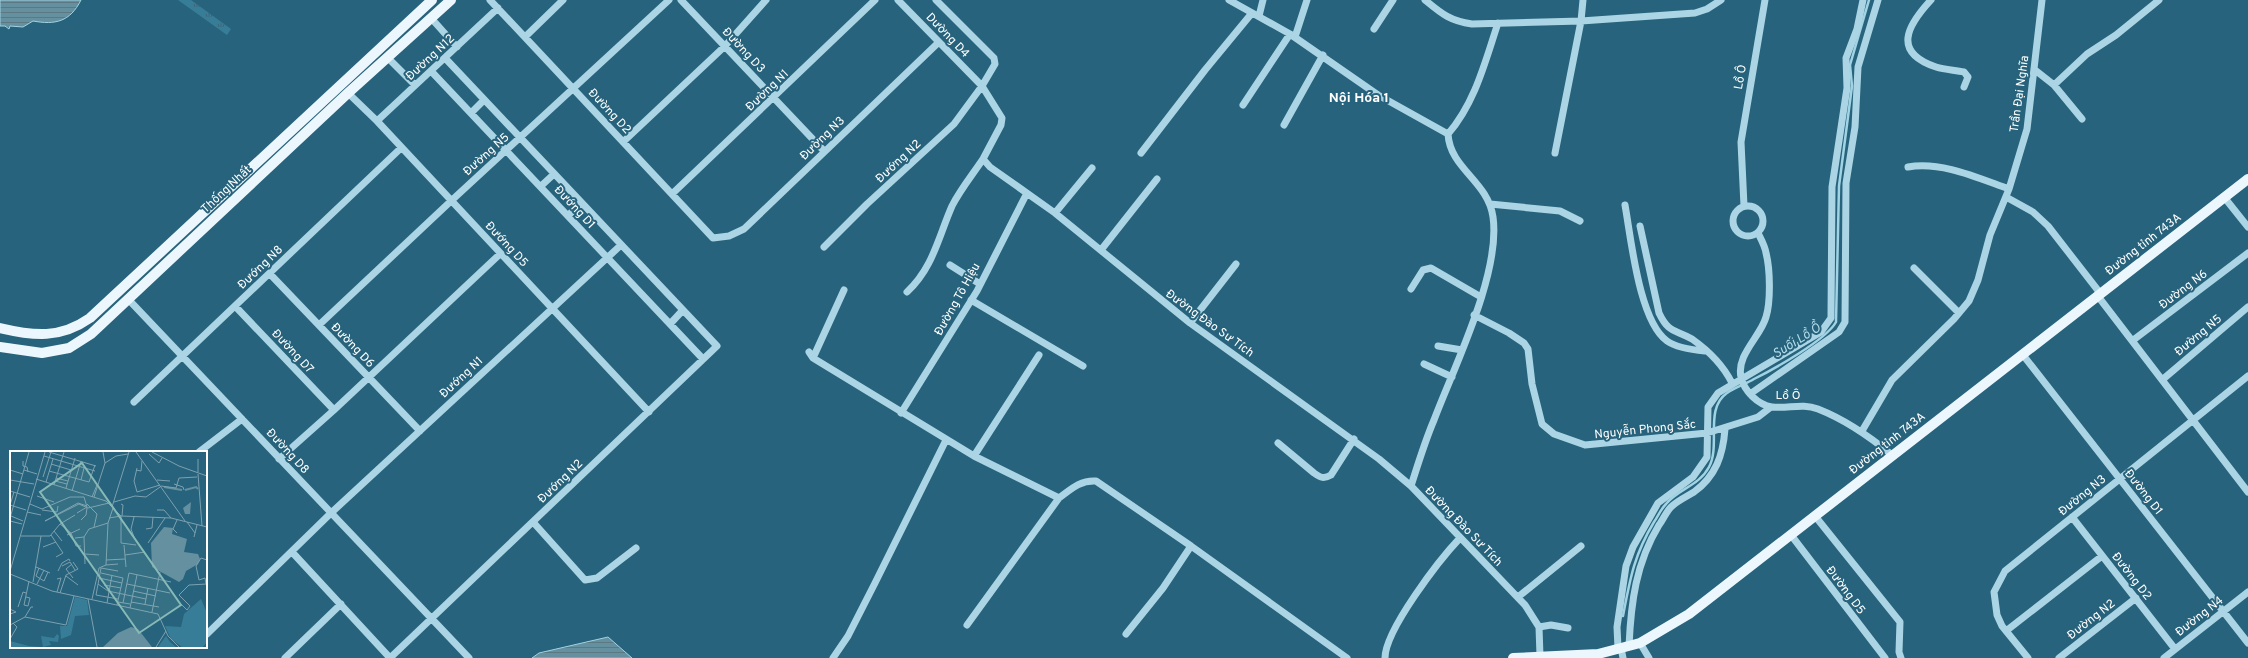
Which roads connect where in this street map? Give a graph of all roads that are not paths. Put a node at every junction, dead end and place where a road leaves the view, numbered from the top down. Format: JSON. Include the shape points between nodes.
{"nodes":[{"id":1,"x":432,"y":0,"type":"edge"},
{"id":2,"x":451,"y":0,"type":"edge"},
{"id":3,"x":490,"y":0,"type":"edge"},
{"id":4,"x":563,"y":0,"type":"edge"},
{"id":5,"x":669,"y":0,"type":"edge"},
{"id":6,"x":681,"y":0,"type":"edge"},
{"id":7,"x":766,"y":0,"type":"edge"},
{"id":8,"x":875,"y":0,"type":"edge"},
{"id":9,"x":898,"y":0,"type":"edge"},
{"id":10,"x":936,"y":0,"type":"edge"},
{"id":11,"x":1229,"y":0,"type":"edge"},
{"id":12,"x":1263,"y":0,"type":"edge"},
{"id":13,"x":1307,"y":0,"type":"edge"},
{"id":14,"x":1394,"y":0,"type":"edge"},
{"id":15,"x":1425,"y":0,"type":"edge"},
{"id":16,"x":1583,"y":0,"type":"edge"},
{"id":17,"x":1721,"y":0,"type":"edge"},
{"id":18,"x":1765,"y":0,"type":"edge"},
{"id":19,"x":1863,"y":0,"type":"edge"},
{"id":20,"x":1876,"y":0,"type":"edge"},
{"id":21,"x":1931,"y":0,"type":"edge"},
{"id":22,"x":2042,"y":0,"type":"edge"},
{"id":23,"x":2159,"y":0,"type":"edge"},
{"id":24,"x":498,"y":8,"type":"junction"},
{"id":25,"x":1252,"y":13,"type":"junction"},
{"id":26,"x":1259,"y":16,"type":"junction"},
{"id":27,"x":431,"y":18,"type":"junction"},
{"id":28,"x":1581,"y":21,"type":"junction"},
{"id":29,"x":1498,"y":23,"type":"junction"},
{"id":30,"x":1374,"y":29,"type":"dead end"},
{"id":31,"x":1292,"y":35,"type":"junction"},
{"id":32,"x":525,"y":37,"type":"junction"},
{"id":33,"x":939,"y":42,"type":"junction"},
{"id":34,"x":725,"y":46,"type":"junction"},
{"id":35,"x":457,"y":47,"type":"junction"},
{"id":36,"x":1324,"y":55,"type":"junction"},
{"id":37,"x":388,"y":58,"type":"junction"},
{"id":38,"x":445,"y":58,"type":"junction"},
{"id":39,"x":2035,"y":70,"type":"junction"},
{"id":40,"x":431,"y":71,"type":"junction"},
{"id":41,"x":2054,"y":85,"type":"junction"},
{"id":42,"x":415,"y":86,"type":"junction"},
{"id":43,"x":982,"y":86,"type":"junction"},
{"id":44,"x":1964,"y":87,"type":"dead end"},
{"id":45,"x":345,"y":89,"type":"junction"},
{"id":46,"x":573,"y":89,"type":"junction"},
{"id":47,"x":774,"y":98,"type":"junction"},
{"id":48,"x":484,"y":100,"type":"junction"},
{"id":49,"x":1242,"y":105,"type":"dead end"},
{"id":50,"x":471,"y":113,"type":"junction"},
{"id":51,"x":2082,"y":120,"type":"dead end"},
{"id":52,"x":377,"y":121,"type":"junction"},
{"id":53,"x":1284,"y":125,"type":"dead end"},
{"id":54,"x":1448,"y":134,"type":"junction"},
{"id":55,"x":520,"y":138,"type":"junction"},
{"id":56,"x":623,"y":142,"type":"junction"},
{"id":57,"x":401,"y":148,"type":"junction"},
{"id":58,"x":506,"y":150,"type":"junction"},
{"id":59,"x":824,"y":151,"type":"junction"},
{"id":60,"x":1555,"y":153,"type":"dead end"},
{"id":61,"x":1141,"y":154,"type":"dead end"},
{"id":62,"x":983,"y":159,"type":"junction"},
{"id":63,"x":1908,"y":167,"type":"dead end"},
{"id":64,"x":1092,"y":168,"type":"dead end"},
{"id":65,"x":554,"y":174,"type":"junction"},
{"id":66,"x":2248,"y":179,"type":"edge"},
{"id":67,"x":1157,"y":180,"type":"dead end"},
{"id":68,"x":540,"y":186,"type":"junction"},
{"id":69,"x":2009,"y":189,"type":"junction"},
{"id":70,"x":1027,"y":193,"type":"junction"},
{"id":71,"x":672,"y":194,"type":"junction"},
{"id":72,"x":2006,"y":197,"type":"junction"},
{"id":73,"x":2224,"y":197,"type":"junction"},
{"id":74,"x":451,"y":200,"type":"junction"},
{"id":75,"x":581,"y":202,"type":"junction"},
{"id":76,"x":1490,"y":204,"type":"junction"},
{"id":77,"x":1625,"y":205,"type":"dead end"},
{"id":78,"x":1744,"y":206,"type":"junction"},
{"id":79,"x":1055,"y":213,"type":"junction"},
{"id":80,"x":568,"y":216,"type":"junction"},
{"id":81,"x":1580,"y":221,"type":"dead end"},
{"id":82,"x":1640,"y":226,"type":"dead end"},
{"id":83,"x":2248,"y":227,"type":"edge"},
{"id":84,"x":1758,"y":233,"type":"junction"},
{"id":85,"x":713,"y":238,"type":"joint"},
{"id":86,"x":621,"y":245,"type":"junction"},
{"id":87,"x":824,"y":247,"type":"dead end"},
{"id":88,"x":1100,"y":250,"type":"junction"},
{"id":89,"x":2248,"y":253,"type":"edge"},
{"id":90,"x":500,"y":254,"type":"junction"},
{"id":91,"x":607,"y":257,"type":"junction"},
{"id":92,"x":1236,"y":264,"type":"dead end"},
{"id":93,"x":950,"y":265,"type":"dead end"},
{"id":94,"x":1914,"y":268,"type":"dead end"},
{"id":95,"x":270,"y":274,"type":"junction"},
{"id":96,"x":980,"y":284,"type":"junction"},
{"id":97,"x":1411,"y":289,"type":"dead end"},
{"id":98,"x":844,"y":290,"type":"dead end"},
{"id":99,"x":906,"y":292,"type":"dead end"},
{"id":100,"x":2098,"y":294,"type":"junction"},
{"id":101,"x":1481,"y":297,"type":"junction"},
{"id":102,"x":128,"y":299,"type":"junction"},
{"id":103,"x":972,"y":300,"type":"junction"},
{"id":104,"x":235,"y":306,"type":"junction"},
{"id":105,"x":2248,"y":307,"type":"edge"},
{"id":106,"x":552,"y":308,"type":"junction"},
{"id":107,"x":683,"y":310,"type":"junction"},
{"id":108,"x":1959,"y":313,"type":"junction"},
{"id":109,"x":1474,"y":315,"type":"junction"},
{"id":110,"x":670,"y":324,"type":"junction"},
{"id":111,"x":1190,"y":324,"type":"junction"},
{"id":112,"x":319,"y":326,"type":"junction"},
{"id":113,"x":0,"y":328,"type":"edge"},
{"id":114,"x":43,"y":334,"type":"junction"},
{"id":115,"x":2132,"y":341,"type":"junction"},
{"id":116,"x":717,"y":346,"type":"joint"},
{"id":117,"x":1438,"y":346,"type":"dead end"},
{"id":118,"x":0,"y":347,"type":"edge"},
{"id":119,"x":1462,"y":350,"type":"junction"},
{"id":120,"x":1705,"y":351,"type":"junction"},
{"id":121,"x":42,"y":352,"type":"junction"},
{"id":122,"x":1040,"y":354,"type":"dead end"},
{"id":123,"x":183,"y":356,"type":"junction"},
{"id":124,"x":2023,"y":356,"type":"junction"},
{"id":125,"x":703,"y":359,"type":"junction"},
{"id":126,"x":1424,"y":364,"type":"dead end"},
{"id":127,"x":1083,"y":366,"type":"dead end"},
{"id":128,"x":2248,"y":376,"type":"edge"},
{"id":129,"x":1452,"y":377,"type":"junction"},
{"id":130,"x":369,"y":378,"type":"junction"},
{"id":131,"x":1742,"y":380,"type":"junction"},
{"id":132,"x":2162,"y":380,"type":"junction"},
{"id":133,"x":1732,"y":383,"type":"junction"},
{"id":134,"x":1748,"y":392,"type":"junction"},
{"id":135,"x":134,"y":402,"type":"dead end"},
{"id":136,"x":1772,"y":407,"type":"junction"},
{"id":137,"x":334,"y":410,"type":"junction"},
{"id":138,"x":649,"y":412,"type":"junction"},
{"id":139,"x":901,"y":413,"type":"junction"},
{"id":140,"x":242,"y":419,"type":"junction"},
{"id":141,"x":2193,"y":420,"type":"junction"},
{"id":142,"x":1722,"y":430,"type":"junction"},
{"id":143,"x":420,"y":431,"type":"junction"},
{"id":144,"x":1862,"y":431,"type":"junction"},
{"id":145,"x":1710,"y":432,"type":"junction"},
{"id":146,"x":1354,"y":439,"type":"junction"},
{"id":147,"x":946,"y":440,"type":"junction"},
{"id":148,"x":1278,"y":443,"type":"dead end"},
{"id":149,"x":200,"y":451,"type":"edge"},
{"id":150,"x":1892,"y":455,"type":"junction"},
{"id":151,"x":974,"y":456,"type":"junction"},
{"id":152,"x":279,"y":459,"type":"junction"},
{"id":153,"x":2120,"y":479,"type":"junction"},
{"id":154,"x":1411,"y":486,"type":"junction"},
{"id":155,"x":1690,"y":488,"type":"junction"},
{"id":156,"x":2248,"y":492,"type":"edge"},
{"id":157,"x":1059,"y":498,"type":"junction"},
{"id":158,"x":331,"y":513,"type":"junction"},
{"id":159,"x":1815,"y":516,"type":"junction"},
{"id":160,"x":2072,"y":517,"type":"junction"},
{"id":161,"x":533,"y":522,"type":"junction"},
{"id":162,"x":1791,"y":535,"type":"junction"},
{"id":163,"x":1460,"y":538,"type":"junction"},
{"id":164,"x":1192,"y":546,"type":"junction"},
{"id":165,"x":1581,"y":546,"type":"dead end"},
{"id":166,"x":636,"y":548,"type":"dead end"},
{"id":167,"x":292,"y":552,"type":"junction"},
{"id":168,"x":2102,"y":556,"type":"junction"},
{"id":169,"x":2248,"y":592,"type":"edge"},
{"id":170,"x":1518,"y":597,"type":"junction"},
{"id":171,"x":2136,"y":598,"type":"junction"},
{"id":172,"x":341,"y":604,"type":"junction"},
{"id":173,"x":2224,"y":611,"type":"junction"},
{"id":174,"x":431,"y":620,"type":"junction"},
{"id":175,"x":967,"y":625,"type":"dead end"},
{"id":176,"x":1539,"y":627,"type":"junction"},
{"id":177,"x":1568,"y":628,"type":"dead end"},
{"id":178,"x":2006,"y":631,"type":"junction"},
{"id":179,"x":207,"y":634,"type":"edge"},
{"id":180,"x":1126,"y":634,"type":"dead end"},
{"id":181,"x":1640,"y":643,"type":"junction"},
{"id":182,"x":2248,"y":643,"type":"edge"},
{"id":183,"x":2175,"y":649,"type":"junction"},
{"id":184,"x":1618,"y":651,"type":"edge"},
{"id":185,"x":1540,"y":656,"type":"junction"},
{"id":186,"x":1558,"y":657,"type":"edge"},
{"id":187,"x":1573,"y":657,"type":"edge"},
{"id":188,"x":285,"y":658,"type":"edge"},
{"id":189,"x":390,"y":658,"type":"edge"},
{"id":190,"x":469,"y":658,"type":"edge"},
{"id":191,"x":833,"y":658,"type":"edge"},
{"id":192,"x":1347,"y":658,"type":"edge"},
{"id":193,"x":1385,"y":658,"type":"edge"},
{"id":194,"x":1513,"y":658,"type":"edge"},
{"id":195,"x":1649,"y":658,"type":"edge"},
{"id":196,"x":1885,"y":658,"type":"edge"},
{"id":197,"x":1901,"y":658,"type":"edge"},
{"id":198,"x":2028,"y":658,"type":"edge"},
{"id":199,"x":2059,"y":658,"type":"edge"},
{"id":200,"x":2164,"y":658,"type":"edge"}],
"edges":[{"from":1,"to":45,"type":"main road","name":"Thống Nhất"},
{"from":2,"to":27,"type":"main road","name":"Thống Nhất"},
{"from":3,"to":24,"type":"street","name":"Đường D2"},
{"from":4,"to":32,"type":"street"},
{"from":5,"to":46,"type":"street","name":"Đường N5"},
{"from":6,"to":34,"type":"street","name":"Đường D3"},
{"from":7,"to":34,"type":"street"},
{"from":8,"to":47,"type":"street","name":"Đường N1"},
{"from":9,"to":33,"type":"street","name":"Dường D4"},
{"from":10,"to":43,"type":"street","via":[[994,58],[995,64]]},
{"from":11,"to":25,"type":"street"},
{"from":12,"to":26,"type":"street"},
{"from":13,"to":31,"type":"street"},
{"from":14,"to":30,"type":"street"},
{"from":15,"to":29,"type":"street","via":[[1455,22]]},
{"from":16,"to":28,"type":"street"},
{"from":17,"to":28,"type":"street","via":[[1695,13]]},
{"from":18,"to":78,"type":"street","name":"Lồ Ô","via":[[1741,142]]},
{"from":19,"to":131,"type":"street","via":[[1846,58],[1847,88],[1832,187],[1831,318],[1821,332]]},
{"from":20,"to":134,"type":"street","via":[[1858,67],[1855,127],[1846,183],[1845,322],[1839,332]]},
{"from":21,"to":44,"type":"street","via":[[1908,34],[1908,47],[1912,53],[1936,67],[1964,72],[1968,77]]},
{"from":22,"to":39,"type":"street","name":"Trần Đại Nghĩa"},
{"from":23,"to":41,"type":"street","via":[[2116,35],[2087,54]]},
{"from":24,"to":32,"type":"street","name":"Đường D2"},
{"from":24,"to":35,"type":"street","name":"Đường N12"},
{"from":25,"to":26,"type":"street"},
{"from":25,"to":61,"type":"street"},
{"from":26,"to":31,"type":"street"},
{"from":27,"to":35,"type":"street"},
{"from":27,"to":37,"type":"main road","name":"Thống Nhất"},
{"from":28,"to":29,"type":"street"},
{"from":28,"to":60,"type":"street"},
{"from":29,"to":54,"type":"street","via":[[1478,84],[1458,122]]},
{"from":31,"to":36,"type":"street"},
{"from":31,"to":49,"type":"street"},
{"from":32,"to":46,"type":"street","name":"Đường D2"},
{"from":33,"to":43,"type":"street","name":"Dường D4"},
{"from":33,"to":59,"type":"street","name":"Đường N3"},
{"from":34,"to":47,"type":"street","name":"Đường D3"},
{"from":34,"to":56,"type":"street"},
{"from":35,"to":38,"type":"street","name":"Đường N12"},
{"from":36,"to":53,"type":"street"},
{"from":36,"to":54,"type":"street","via":[[1378,94]]},
{"from":37,"to":42,"type":"street"},
{"from":37,"to":45,"type":"main road","name":"Thống Nhất"},
{"from":38,"to":40,"type":"street","name":"Đường N12"},
{"from":38,"to":48,"type":"street","name":"Đướng D1"},
{"from":39,"to":41,"type":"street"},
{"from":39,"to":69,"type":"street","name":"Trần Đại Nghĩa","via":[[2027,129]]},
{"from":40,"to":42,"type":"street","name":"Đường N12"},
{"from":40,"to":50,"type":"street","name":"Đướng D1"},
{"from":41,"to":51,"type":"street"},
{"from":42,"to":52,"type":"street","name":"Đường N12"},
{"from":43,"to":62,"type":"street","via":[[1002,118],[1001,125]]},
{"from":43,"to":87,"type":"street","name":"Đướng N2","via":[[954,124]]},
{"from":45,"to":52,"type":"street","name":"Đướng D5"},
{"from":45,"to":102,"type":"main road","name":"Thống Nhất"},
{"from":45,"to":114,"type":"main road","name":"Thống Nhất","via":[[90,318],[66,332]]},
{"from":46,"to":55,"type":"street","name":"Đường N5"},
{"from":46,"to":56,"type":"street","name":"Đường D2"},
{"from":47,"to":59,"type":"street","name":"Đường D3"},
{"from":47,"to":71,"type":"street","name":"Đường N1"},
{"from":48,"to":50,"type":"street"},
{"from":48,"to":55,"type":"street","name":"Đướng D1"},
{"from":50,"to":58,"type":"street","name":"Đướng D1"},
{"from":52,"to":57,"type":"street","name":"Đướng D5"},
{"from":54,"to":76,"type":"street","via":[[1452,154],[1481,187]]},
{"from":55,"to":58,"type":"street","name":"Đường N5"},
{"from":55,"to":65,"type":"street","name":"Đướng D1"},
{"from":56,"to":71,"type":"street","name":"Đường D2"},
{"from":57,"to":74,"type":"street","name":"Đướng D5"},
{"from":57,"to":95,"type":"street","name":"Đướng N8"},
{"from":58,"to":68,"type":"street","name":"Đướng D1"},
{"from":58,"to":74,"type":"street","name":"Đường N5"},
{"from":59,"to":85,"type":"street","name":"Đường N3","via":[[744,229],[729,236]]},
{"from":62,"to":70,"type":"street","name":"Đường Đào Sư Tích","via":[[990,167]]},
{"from":62,"to":99,"type":"street","via":[[953,205],[930,264],[917,283]]},
{"from":63,"to":69,"type":"street","via":[[1940,168]]},
{"from":64,"to":79,"type":"street"},
{"from":65,"to":68,"type":"street"},
{"from":65,"to":75,"type":"street","name":"Đướng D1"},
{"from":66,"to":73,"type":"main road","name":"Đường tỉnh 743A"},
{"from":67,"to":88,"type":"street"},
{"from":68,"to":80,"type":"street","name":"Đướng D1"},
{"from":69,"to":72,"type":"street","name":"Trần Đại Nghĩa"},
{"from":70,"to":79,"type":"street","name":"Đường Đào Sư Tích"},
{"from":70,"to":96,"type":"street","name":"Đường Tô Hiệu"},
{"from":71,"to":85,"type":"street","name":"Đường D2"},
{"from":72,"to":100,"type":"street","via":[[2026,207],[2059,239]]},
{"from":72,"to":108,"type":"street","name":"Trần Đại Nghĩa","via":[[1990,235],[1978,280],[1969,301]]},
{"from":73,"to":83,"type":"street"},
{"from":73,"to":100,"type":"main road","name":"Đường tỉnh 743A"},
{"from":74,"to":90,"type":"street","name":"Đướng D5"},
{"from":74,"to":112,"type":"street","name":"Đường N5"},
{"from":75,"to":80,"type":"street"},
{"from":75,"to":86,"type":"street","name":"Đướng D1"},
{"from":76,"to":81,"type":"street","via":[[1560,211]]},
{"from":76,"to":101,"type":"street","via":[[1494,228],[1492,252]]},
{"from":77,"to":120,"type":"street","via":[[1646,313],[1667,341],[1687,349]]},
{"from":78,"to":84,"type":"street","via":[[1753,207],[1761,213],[1763,223]]},
{"from":78,"to":84,"type":"street","via":[[1735,213],[1733,228],[1745,237]]},
{"from":79,"to":88,"type":"street","name":"Đường Đào Sư Tích"},
{"from":80,"to":91,"type":"street","name":"Đướng D1"},
{"from":82,"to":120,"type":"street","via":[[1665,325],[1672,331],[1692,339]]},
{"from":84,"to":131,"type":"street","via":[[1766,252],[1768,304],[1766,317],[1740,366]]},
{"from":86,"to":91,"type":"street"},
{"from":86,"to":107,"type":"street","name":"Đướng D1"},
{"from":88,"to":111,"type":"street","name":"Đường Đào Sư Tích"},
{"from":89,"to":115,"type":"street","name":"Đường N6"},
{"from":90,"to":106,"type":"street","name":"Đướng D5"},
{"from":90,"to":130,"type":"street"},
{"from":91,"to":106,"type":"street","name":"Đướng N1"},
{"from":91,"to":110,"type":"street","name":"Đướng D1"},
{"from":92,"to":111,"type":"street"},
{"from":93,"to":96,"type":"street"},
{"from":94,"to":108,"type":"street"},
{"from":95,"to":104,"type":"street","name":"Đướng N8"},
{"from":95,"to":112,"type":"street","name":"Đường D6"},
{"from":96,"to":103,"type":"street","name":"Đường Tô Hiệu"},
{"from":97,"to":101,"type":"street","via":[[1423,270],[1431,268]]},
{"from":98,"to":139,"type":"street","via":[[811,355]]},
{"from":100,"to":115,"type":"street"},
{"from":100,"to":124,"type":"main road","name":"Đường tỉnh 743A"},
{"from":101,"to":109,"type":"street"},
{"from":102,"to":121,"type":"main road","name":"Thống Nhất","via":[[90,334],[69,348]]},
{"from":102,"to":123,"type":"street","name":"Đường D8"},
{"from":103,"to":127,"type":"street"},
{"from":103,"to":139,"type":"street","name":"Đường Tô Hiệu"},
{"from":104,"to":123,"type":"street","name":"Đướng N8"},
{"from":104,"to":137,"type":"street","name":"Đường D7"},
{"from":105,"to":132,"type":"street","name":"Đường N5"},
{"from":106,"to":138,"type":"street","name":"Đướng D5"},
{"from":106,"to":143,"type":"street","name":"Đướng N1"},
{"from":107,"to":110,"type":"street"},
{"from":107,"to":116,"type":"street","name":"Đướng D1"},
{"from":108,"to":144,"type":"street","name":"Trần Đại Nghĩa","via":[[1892,380]]},
{"from":109,"to":119,"type":"street"},
{"from":109,"to":145,"type":"street","name":"Nguyễn Phong Sắc","via":[[1524,343],[1528,349],[1532,384],[1542,424],[1554,434],[1593,446]]},
{"from":110,"to":125,"type":"street","name":"Đướng D1"},
{"from":111,"to":146,"type":"street","name":"Đường Đào Sư Tích"},
{"from":112,"to":130,"type":"street","name":"Đường D6"},
{"from":113,"to":114,"type":"main road","name":"Thống Nhất"},
{"from":114,"to":121,"type":"main road"},
{"from":115,"to":132,"type":"street"},
{"from":116,"to":125,"type":"street","name":"Đướng N2"},
{"from":117,"to":119,"type":"street"},
{"from":118,"to":121,"type":"main road","name":"Thống Nhất"},
{"from":119,"to":129,"type":"street"},
{"from":120,"to":133,"type":"street","via":[[1716,358]]},
{"from":122,"to":151,"type":"street"},
{"from":123,"to":135,"type":"street","name":"Đướng N8"},
{"from":123,"to":140,"type":"street","name":"Đường D8"},
{"from":124,"to":150,"type":"main road","name":"Đường tỉnh 743A"},
{"from":124,"to":153,"type":"street","name":"Đường D1"},
{"from":125,"to":138,"type":"street","name":"Đướng N2"},
{"from":126,"to":129,"type":"street"},
{"from":128,"to":141,"type":"street","name":"Đường N3"},
{"from":129,"to":154,"type":"street","via":[[1433,420]]},
{"from":130,"to":137,"type":"street"},
{"from":130,"to":143,"type":"street","name":"Đường D6"},
{"from":131,"to":133,"type":"street"},
{"from":131,"to":134,"type":"street"},
{"from":132,"to":141,"type":"street"},
{"from":133,"to":145,"type":"street","via":[[1718,393],[1708,407]]},
{"from":134,"to":136,"type":"street","name":"Lồ Ô"},
{"from":136,"to":142,"type":"street","name":"Nguyễn Phong Sắc","via":[[1758,417]]},
{"from":136,"to":144,"type":"street","name":"Lồ Ô","via":[[1797,405],[1816,408]]},
{"from":137,"to":152,"type":"street"},
{"from":138,"to":161,"type":"street","name":"Đướng N2"},
{"from":139,"to":147,"type":"street"},
{"from":140,"to":149,"type":"street"},
{"from":140,"to":152,"type":"street","name":"Đường D8"},
{"from":141,"to":153,"type":"street","name":"Đường N3"},
{"from":141,"to":156,"type":"street"},
{"from":142,"to":145,"type":"street","name":"Nguyễn Phong Sắc"},
{"from":142,"to":155,"type":"street","via":[[1720,459],[1714,472],[1704,484]]},
{"from":143,"to":158,"type":"street","name":"Đướng N1"},
{"from":144,"to":150,"type":"street","name":"Lồ Ô"},
{"from":145,"to":155,"type":"street","via":[[1707,457]]},
{"from":146,"to":148,"type":"street","via":[[1331,475],[1326,478],[1320,478]]},
{"from":146,"to":154,"type":"street","name":"Đường Đào Sư Tích"},
{"from":147,"to":151,"type":"street"},
{"from":147,"to":191,"type":"street","via":[[848,636]]},
{"from":150,"to":159,"type":"main road","name":"Đường tỉnh 743A"},
{"from":151,"to":157,"type":"street"},
{"from":152,"to":158,"type":"street","name":"Đường D8"},
{"from":153,"to":160,"type":"street","name":"Đường N3"},
{"from":153,"to":173,"type":"street","name":"Đường D1"},
{"from":154,"to":163,"type":"street","name":"Đường Đào Sư Tích"},
{"from":155,"to":184,"type":"street","via":[[1670,508],[1643,557]]},
{"from":155,"to":184,"type":"street","via":[[1670,492],[1658,503],[1633,546],[1626,566],[1617,627]]},
{"from":157,"to":164,"type":"street","via":[[1077,484],[1087,480],[1096,481]]},
{"from":157,"to":175,"type":"street"},
{"from":158,"to":167,"type":"street","name":"Đướng N1"},
{"from":158,"to":174,"type":"street","name":"Đường D8"},
{"from":159,"to":162,"type":"main road","name":"Đường tỉnh 743A"},
{"from":159,"to":197,"type":"street","via":[[1900,622]]},
{"from":160,"to":168,"type":"street","name":"Đường D2"},
{"from":160,"to":178,"type":"street","name":"Đường N3","via":[[2005,571],[1994,592],[1997,615]]},
{"from":161,"to":166,"type":"street","via":[[585,580],[598,578]]},
{"from":161,"to":174,"type":"street","name":"Đướng N2"},
{"from":162,"to":181,"type":"main road","name":"Đường tỉnh 743A","via":[[1695,610]]},
{"from":162,"to":196,"type":"street","name":"Đường D5"},
{"from":163,"to":170,"type":"street","name":"Đường Đào Sư Tích"},
{"from":163,"to":193,"type":"street","via":[[1431,573],[1406,610],[1387,644]]},
{"from":164,"to":180,"type":"street"},
{"from":164,"to":192,"type":"street"},
{"from":165,"to":170,"type":"street"},
{"from":167,"to":172,"type":"street"},
{"from":167,"to":179,"type":"street","name":"Đướng N1"},
{"from":168,"to":171,"type":"street","name":"Đường D2"},
{"from":168,"to":178,"type":"street"},
{"from":169,"to":173,"type":"street","name":"Đường N4"},
{"from":170,"to":176,"type":"street","name":"Đường Đào Sư Tích","via":[[1537,620]]},
{"from":171,"to":183,"type":"street","name":"Đường D2"},
{"from":171,"to":199,"type":"street","name":"Đường N2"},
{"from":172,"to":188,"type":"street"},
{"from":172,"to":189,"type":"street"},
{"from":173,"to":182,"type":"street","name":"Đường D1"},
{"from":173,"to":183,"type":"street","name":"Đường N4"},
{"from":174,"to":189,"type":"street","name":"Đướng N2"},
{"from":174,"to":190,"type":"street","name":"Đường D8"},
{"from":176,"to":177,"type":"street"},
{"from":176,"to":185,"type":"street","name":"Đường Đào Sư Tích"},
{"from":178,"to":198,"type":"street"},
{"from":181,"to":184,"type":"main road","name":"Đường tỉnh 743A"},
{"from":181,"to":195,"type":"street"},
{"from":183,"to":200,"type":"street","name":"Đường N4"},
{"from":184,"to":187,"type":"main road","name":"Đường tỉnh 743A"},
{"from":185,"to":186,"type":"main road","name":"Đường tỉnh 743A"},
{"from":185,"to":194,"type":"main road","name":"Đường tỉnh 743A"},
{"from":186,"to":187,"type":"main road","name":"Đường tỉnh 743A"}]}
